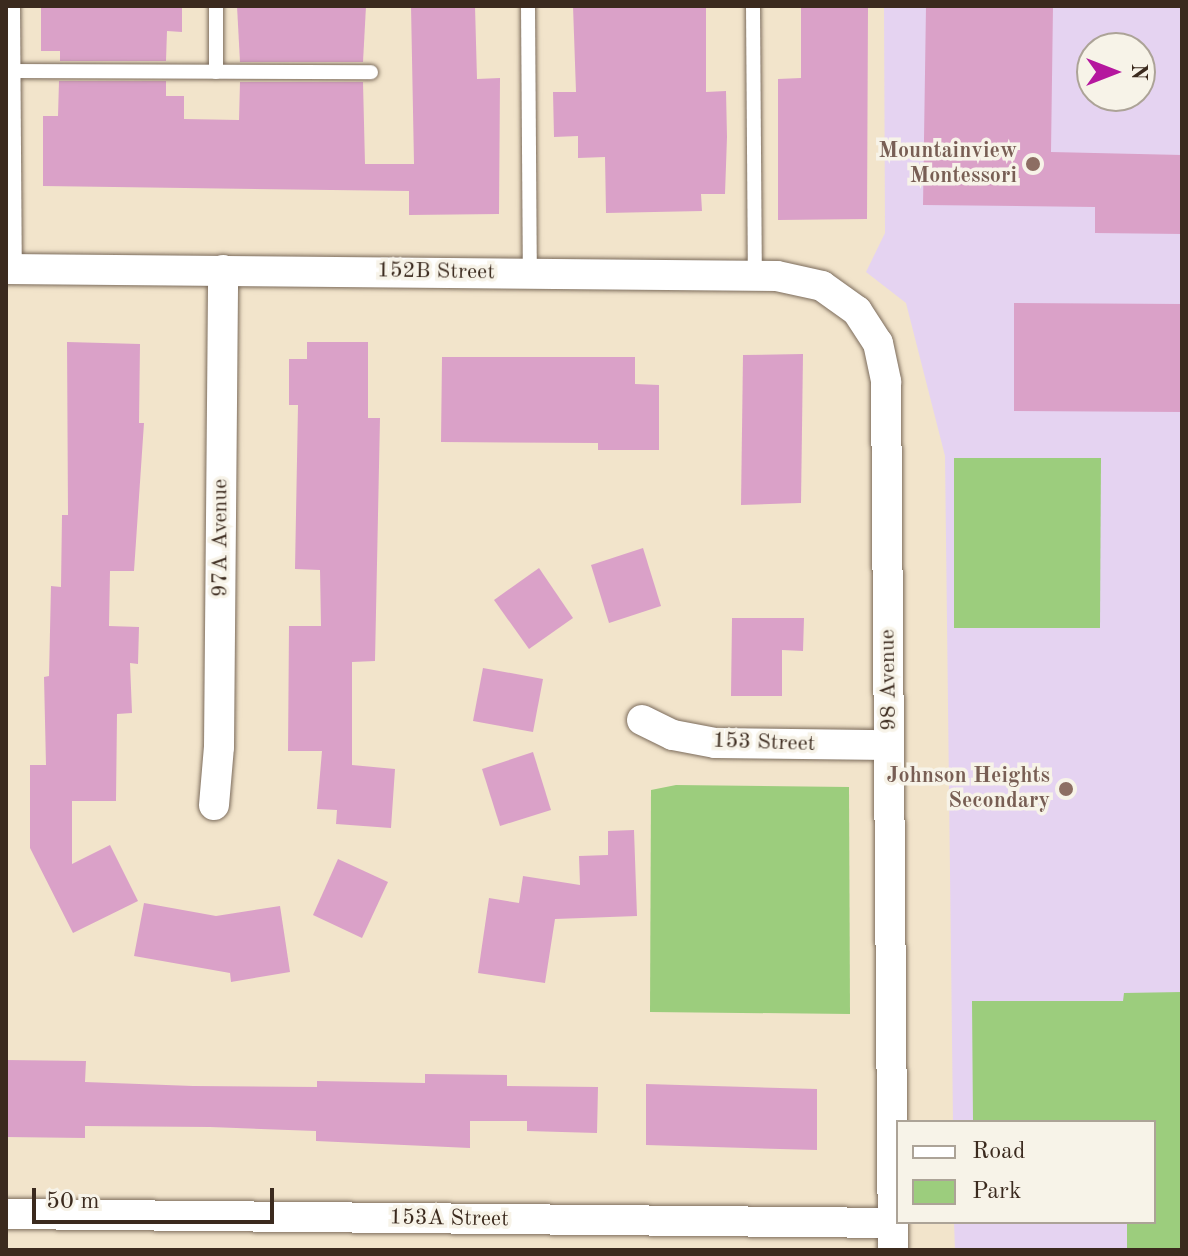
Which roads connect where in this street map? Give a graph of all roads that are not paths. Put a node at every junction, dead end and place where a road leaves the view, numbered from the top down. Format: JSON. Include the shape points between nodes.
{"nodes":[{"id":1,"x":13,"y":6,"type":"edge"},
{"id":2,"x":216,"y":6,"type":"edge"},
{"id":3,"x":528,"y":6,"type":"edge"},
{"id":4,"x":753,"y":6,"type":"edge"},
{"id":5,"x":14,"y":71,"type":"junction"},
{"id":6,"x":216,"y":72,"type":"junction"},
{"id":7,"x":371,"y":72,"type":"dead end"},
{"id":8,"x":10,"y":270,"type":"edge"},
{"id":9,"x":223,"y":270,"type":"junction"},
{"id":10,"x":530,"y":273,"type":"junction"},
{"id":11,"x":755,"y":275,"type":"junction"},
{"id":12,"x":857,"y":311,"type":"joint"},
{"id":13,"x":642,"y":720,"type":"dead end"},
{"id":14,"x":889,"y":745,"type":"junction"},
{"id":15,"x":214,"y":805,"type":"dead end"},
{"id":16,"x":6,"y":1214,"type":"edge"},
{"id":17,"x":892,"y":1237,"type":"edge"}],
"edges":[{"from":1,"to":5,"type":"lane"},
{"from":2,"to":6,"type":"lane"},
{"from":3,"to":10,"type":"lane"},
{"from":4,"to":11,"type":"lane"},
{"from":5,"to":6,"type":"lane"},
{"from":5,"to":8,"type":"lane"},
{"from":6,"to":7,"type":"lane"},
{"from":8,"to":9,"type":"street","name":"152B Street"},
{"from":9,"to":10,"type":"street","name":"152B Street"},
{"from":9,"to":15,"type":"street","name":"97A Avenue","via":[[219,747]]},
{"from":10,"to":11,"type":"street","name":"152B Street"},
{"from":11,"to":12,"type":"street","name":"152B Street","via":[[815,283]]},
{"from":12,"to":14,"type":"street","name":"98 Avenue","via":[[878,343],[886,369]]},
{"from":13,"to":14,"type":"street","name":"153 Street","via":[[673,735],[715,743]]},
{"from":14,"to":17,"type":"street","name":"98 Avenue"},
{"from":16,"to":17,"type":"street","name":"153A Street"}]}
